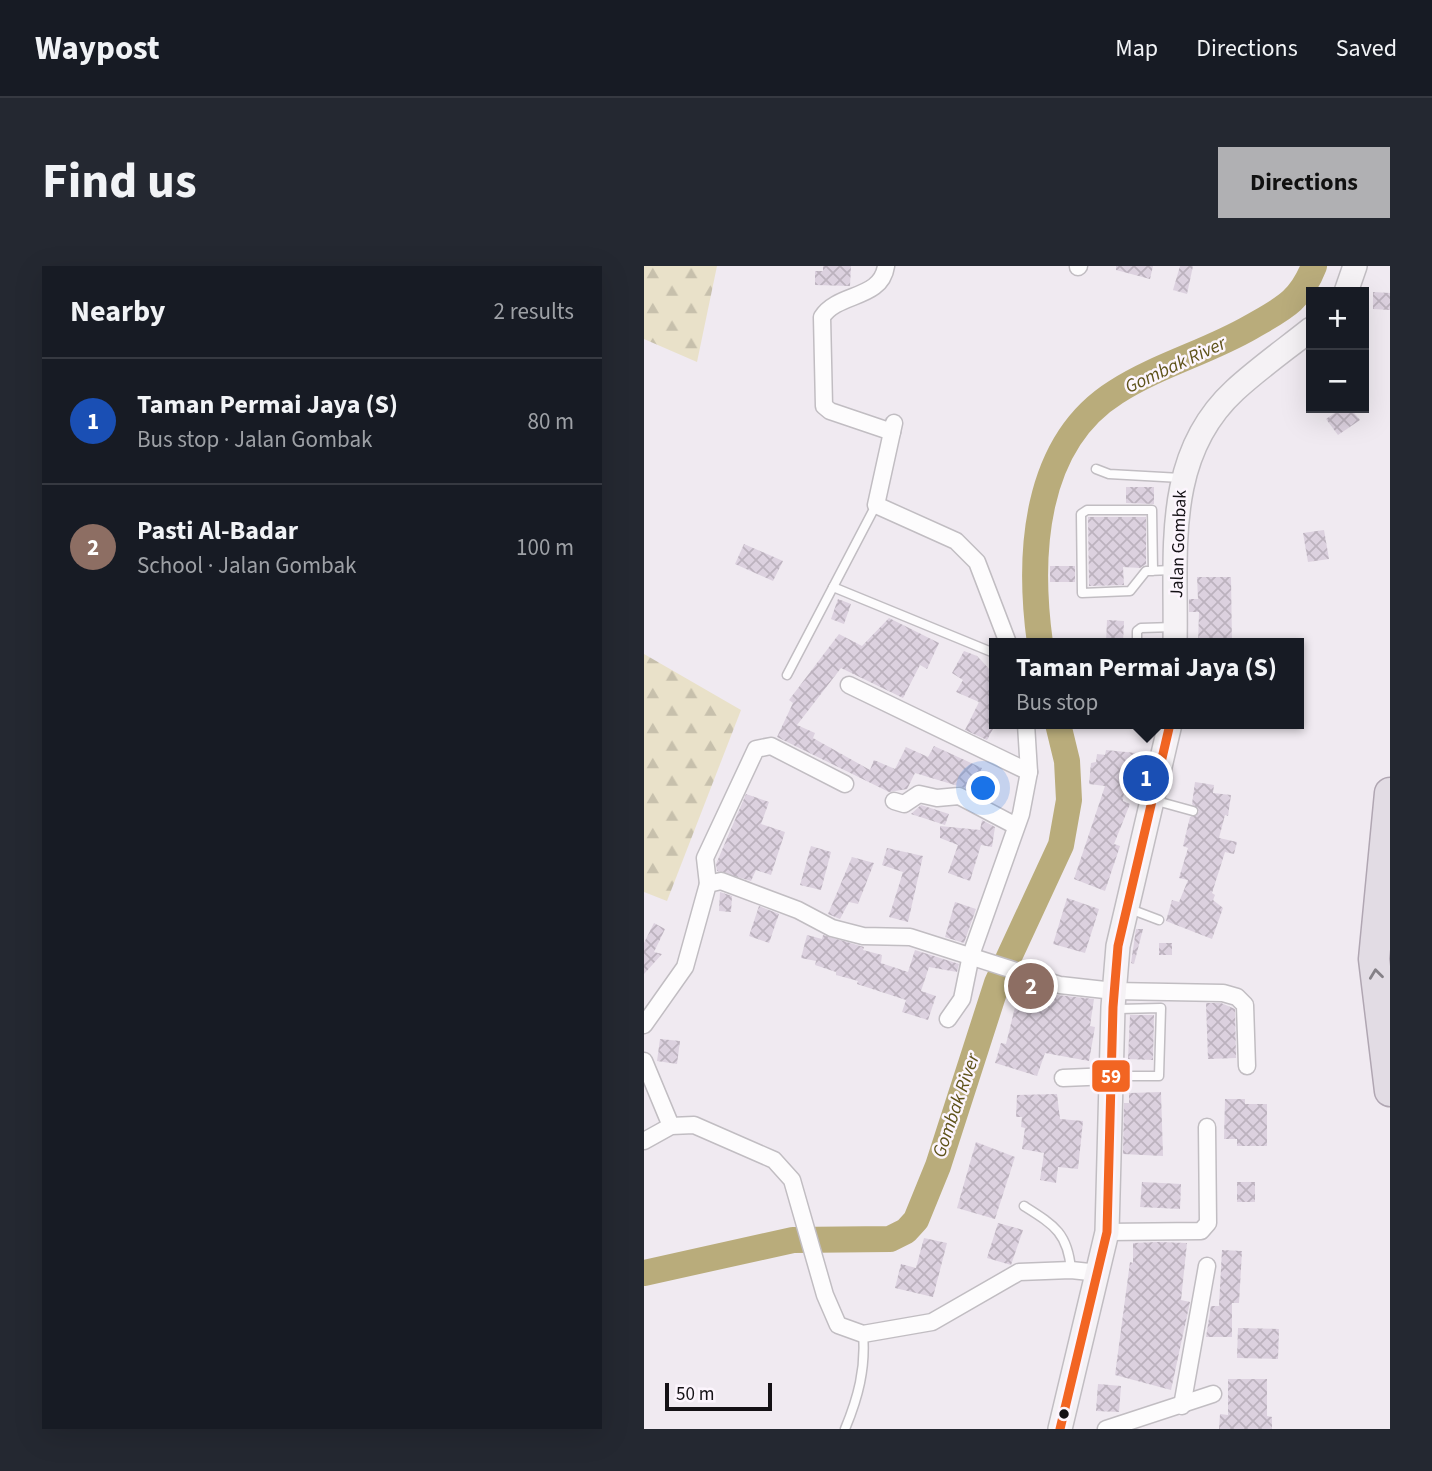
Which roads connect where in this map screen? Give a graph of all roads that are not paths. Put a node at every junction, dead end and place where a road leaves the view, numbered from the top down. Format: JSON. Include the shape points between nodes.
{"nodes":[{"id":1,"x":886,"y":266,"type":"edge"},
{"id":2,"x":1355,"y":266,"type":"edge"},
{"id":3,"x":1348,"y":287,"type":"edge"},
{"id":4,"x":1306,"y":333,"type":"edge"},
{"id":5,"x":1096,"y":469,"type":"dead end"},
{"id":6,"x":1181,"y":478,"type":"junction"},
{"id":7,"x":876,"y":505,"type":"junction"},
{"id":8,"x":1177,"y":570,"type":"junction"},
{"id":9,"x":1153,"y":571,"type":"junction"},
{"id":10,"x":833,"y":587,"type":"junction"},
{"id":11,"x":1175,"y":635,"type":"edge"},
{"id":12,"x":1006,"y":638,"type":"edge"},
{"id":13,"x":1137,"y":638,"type":"edge"},
{"id":14,"x":989,"y":651,"type":"edge"},
{"id":15,"x":788,"y":675,"type":"dead end"},
{"id":16,"x":849,"y":685,"type":"dead end"},
{"id":17,"x":1026,"y":729,"type":"edge"},
{"id":18,"x":1169,"y":729,"type":"edge"},
{"id":19,"x":1029,"y":772,"type":"junction"},
{"id":20,"x":845,"y":784,"type":"dead end"},
{"id":21,"x":1390,"y":793,"type":"edge"},
{"id":22,"x":1153,"y":800,"type":"junction"},
{"id":23,"x":894,"y":801,"type":"dead end"},
{"id":24,"x":1193,"y":811,"type":"dead end"},
{"id":25,"x":1016,"y":826,"type":"junction"},
{"id":26,"x":708,"y":884,"type":"junction"},
{"id":27,"x":1128,"y":908,"type":"junction"},
{"id":28,"x":1159,"y":920,"type":"dead end"},
{"id":29,"x":971,"y":955,"type":"junction"},
{"id":30,"x":1114,"y":991,"type":"junction"},
{"id":31,"x":948,"y":1018,"type":"dead end"},
{"id":32,"x":644,"y":1025,"type":"edge"},
{"id":33,"x":644,"y":1061,"type":"edge"},
{"id":34,"x":1247,"y":1066,"type":"dead end"},
{"id":35,"x":1114,"y":1075,"type":"junction"},
{"id":36,"x":1063,"y":1078,"type":"dead end"},
{"id":37,"x":1390,"y":1091,"type":"edge"},
{"id":38,"x":671,"y":1126,"type":"junction"},
{"id":39,"x":1207,"y":1127,"type":"dead end"},
{"id":40,"x":644,"y":1141,"type":"edge"},
{"id":41,"x":1024,"y":1206,"type":"dead end"},
{"id":42,"x":1107,"y":1232,"type":"junction"},
{"id":43,"x":1208,"y":1266,"type":"dead end"},
{"id":44,"x":1071,"y":1270,"type":"junction"},
{"id":45,"x":1099,"y":1273,"type":"junction"},
{"id":46,"x":863,"y":1334,"type":"junction"},
{"id":47,"x":1213,"y":1394,"type":"dead end"},
{"id":48,"x":1182,"y":1406,"type":"junction"},
{"id":49,"x":845,"y":1429,"type":"edge"},
{"id":50,"x":1060,"y":1429,"type":"edge"},
{"id":51,"x":1106,"y":1429,"type":"edge"}],
"edges":[{"from":1,"to":7,"type":"street","via":[[885,276],[875,288],[828,307],[822,317],[824,405],[830,411],[893,428]]},
{"from":2,"to":3,"type":"main road"},
{"from":4,"to":6,"type":"main road","name":"Jalan Gombak","via":[[1233,391],[1188,459]]},
{"from":5,"to":6,"type":"lane","via":[[1108,474]]},
{"from":6,"to":8,"type":"main road","name":"Jalan Gombak"},
{"from":7,"to":10,"type":"lane"},
{"from":7,"to":12,"type":"street","via":[[957,541],[977,562]]},
{"from":8,"to":9,"type":"lane"},
{"from":8,"to":11,"type":"main road","name":"Jalan Gombak"},
{"from":9,"to":9,"type":"lane","via":[[1152,510],[1087,510],[1081,514],[1082,593],[1130,591],[1146,571]]},
{"from":10,"to":14,"type":"lane"},
{"from":10,"to":15,"type":"lane"},
{"from":11,"to":13,"type":"lane","via":[[1141,628]]},
{"from":16,"to":19,"type":"street"},
{"from":17,"to":19,"type":"street"},
{"from":18,"to":22,"type":"main road"},
{"from":19,"to":25,"type":"street"},
{"from":20,"to":26,"type":"street","via":[[771,746],[756,749],[705,858]]},
{"from":37,"to":21,"type":"highway","one_way":true,"via":[[1374,959]]},
{"from":22,"to":24,"type":"lane"},
{"from":22,"to":27,"type":"main road"},
{"from":23,"to":25,"type":"street","via":[[904,804],[919,794],[937,799],[959,796]]},
{"from":25,"to":29,"type":"street"},
{"from":26,"to":29,"type":"street","via":[[721,881],[832,928],[863,936],[910,937]]},
{"from":26,"to":32,"type":"street","via":[[685,967]]},
{"from":27,"to":28,"type":"lane"},
{"from":27,"to":30,"type":"main road","via":[[1118,946]]},
{"from":29,"to":30,"type":"street","via":[[1060,985]]},
{"from":29,"to":31,"type":"street","via":[[962,999]]},
{"from":30,"to":34,"type":"street","via":[[1237,997],[1245,1005]]},
{"from":30,"to":35,"type":"main road"},
{"from":33,"to":38,"type":"street"},
{"from":35,"to":35,"type":"lane","via":[[1118,1009],[1161,1008],[1159,1076]]},
{"from":35,"to":36,"type":"street"},
{"from":35,"to":42,"type":"main road"},
{"from":38,"to":40,"type":"street"},
{"from":38,"to":46,"type":"street","via":[[694,1125],[774,1160],[792,1180],[838,1325]]},
{"from":39,"to":42,"type":"street","via":[[1208,1223],[1201,1231]]},
{"from":41,"to":44,"type":"lane","via":[[1061,1233],[1069,1249]]},
{"from":42,"to":45,"type":"main road"},
{"from":43,"to":48,"type":"street"},
{"from":44,"to":45,"type":"street"},
{"from":44,"to":46,"type":"street","via":[[1019,1272],[932,1322]]},
{"from":45,"to":50,"type":"main road"},
{"from":46,"to":49,"type":"lane","via":[[865,1356],[856,1403]]},
{"from":47,"to":48,"type":"street"},
{"from":48,"to":51,"type":"street"}]}
